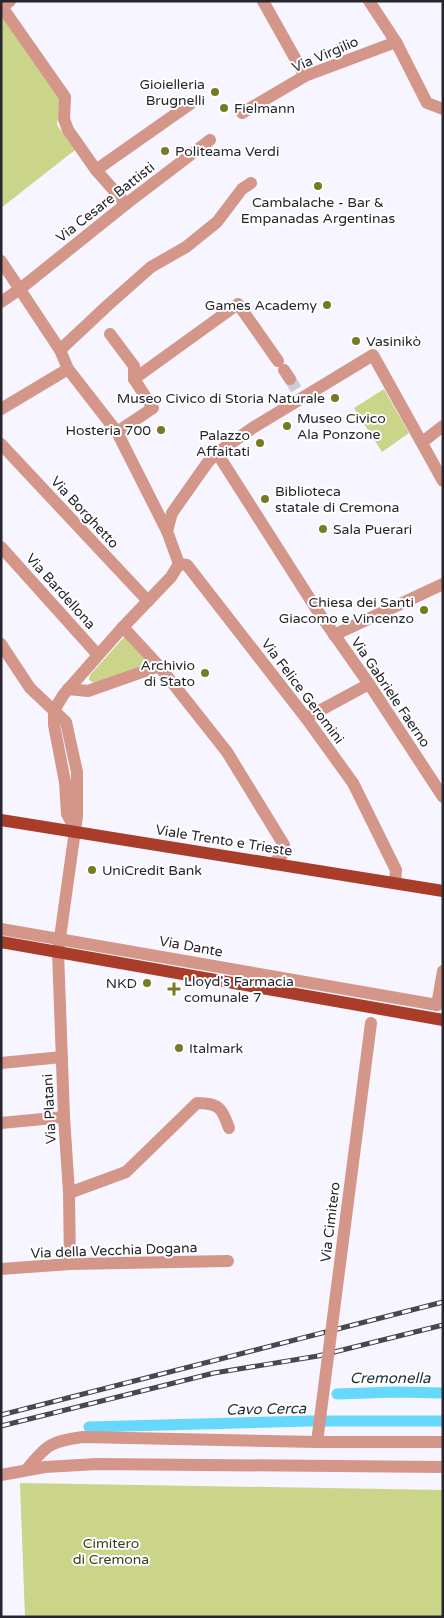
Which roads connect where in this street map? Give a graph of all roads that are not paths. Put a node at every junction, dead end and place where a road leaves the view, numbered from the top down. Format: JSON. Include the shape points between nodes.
{"nodes":[{"id":1,"x":263,"y":1,"type":"edge"},
{"id":2,"x":369,"y":1,"type":"edge"},
{"id":3,"x":6,"y":4,"type":"edge"},
{"id":4,"x":396,"y":42,"type":"junction"},
{"id":5,"x":305,"y":76,"type":"junction"},
{"id":6,"x":190,"y":104,"type":"dead end"},
{"id":7,"x":443,"y":109,"type":"edge"},
{"id":8,"x":242,"y":114,"type":"dead end"},
{"id":9,"x":210,"y":140,"type":"dead end"},
{"id":10,"x":96,"y":170,"type":"junction"},
{"id":11,"x":251,"y":183,"type":"dead end"},
{"id":12,"x":126,"y":204,"type":"junction"},
{"id":13,"x":1,"y":261,"type":"edge"},
{"id":14,"x":20,"y":288,"type":"junction"},
{"id":15,"x":1,"y":302,"type":"edge"},
{"id":16,"x":110,"y":334,"type":"dead end"},
{"id":17,"x":60,"y":350,"type":"junction"},
{"id":18,"x":68,"y":369,"type":"junction"},
{"id":19,"x":284,"y":370,"type":"tunnel mouth"},
{"id":20,"x":134,"y":379,"type":"junction"},
{"id":21,"x":1,"y":409,"type":"edge"},
{"id":22,"x":443,"y":426,"type":"edge"},
{"id":23,"x":117,"y":432,"type":"junction"},
{"id":24,"x":421,"y":440,"type":"junction"},
{"id":25,"x":1,"y":444,"type":"edge"},
{"id":26,"x":217,"y":453,"type":"junction"},
{"id":27,"x":443,"y":481,"type":"edge"},
{"id":28,"x":167,"y":531,"type":"junction"},
{"id":29,"x":1,"y":547,"type":"edge"},
{"id":30,"x":179,"y":564,"type":"junction"},
{"id":31,"x":443,"y":584,"type":"edge"},
{"id":32,"x":148,"y":601,"type":"junction"},
{"id":33,"x":123,"y":627,"type":"junction"},
{"id":34,"x":334,"y":635,"type":"junction"},
{"id":35,"x":1,"y":644,"type":"edge"},
{"id":36,"x":98,"y":655,"type":"junction"},
{"id":37,"x":159,"y":666,"type":"junction"},
{"id":38,"x":369,"y":684,"type":"junction"},
{"id":39,"x":68,"y":689,"type":"junction"},
{"id":40,"x":54,"y":710,"type":"junction"},
{"id":41,"x":306,"y":718,"type":"junction"},
{"id":42,"x":443,"y":797,"type":"edge"},
{"id":43,"x":1,"y":820,"type":"edge"},
{"id":44,"x":76,"y":831,"type":"junction"},
{"id":45,"x":273,"y":864,"type":"junction"},
{"id":46,"x":395,"y":883,"type":"junction"},
{"id":47,"x":443,"y":891,"type":"edge"},
{"id":48,"x":1,"y":930,"type":"edge"},
{"id":49,"x":60,"y":939,"type":"junction"},
{"id":50,"x":1,"y":942,"type":"edge"},
{"id":51,"x":58,"y":952,"type":"junction"},
{"id":52,"x":443,"y":971,"type":"edge"},
{"id":53,"x":375,"y":994,"type":"junction"},
{"id":54,"x":437,"y":1004,"type":"junction"},
{"id":55,"x":373,"y":1007,"type":"junction"},
{"id":56,"x":423,"y":1016,"type":"junction"},
{"id":57,"x":443,"y":1020,"type":"edge"},
{"id":58,"x":62,"y":1058,"type":"junction"},
{"id":59,"x":1,"y":1063,"type":"edge"},
{"id":60,"x":64,"y":1117,"type":"junction"},
{"id":61,"x":1,"y":1123,"type":"edge"},
{"id":62,"x":229,"y":1128,"type":"dead end"},
{"id":63,"x":69,"y":1194,"type":"junction"},
{"id":64,"x":228,"y":1261,"type":"dead end"},
{"id":65,"x":70,"y":1264,"type":"junction"},
{"id":66,"x":1,"y":1269,"type":"edge"},
{"id":67,"x":317,"y":1442,"type":"junction"},
{"id":68,"x":443,"y":1442,"type":"edge"},
{"id":69,"x":443,"y":1467,"type":"edge"},
{"id":70,"x":27,"y":1469,"type":"junction"},
{"id":71,"x":1,"y":1475,"type":"edge"}],
"edges":[{"from":1,"to":5,"type":"street"},
{"from":2,"to":4,"type":"street"},
{"from":3,"to":10,"type":"street","via":[[65,97],[64,119],[68,130]]},
{"from":4,"to":5,"type":"street","name":"Via Virgilio"},
{"from":4,"to":7,"type":"street","via":[[427,103]]},
{"from":5,"to":8,"type":"street","name":"Via Virgilio"},
{"from":6,"to":10,"type":"street"},
{"from":9,"to":12,"type":"street","name":"Via Cesare Battisti"},
{"from":10,"to":12,"type":"street"},
{"from":11,"to":17,"type":"street","via":[[242,189],[217,222],[186,247],[151,267]]},
{"from":12,"to":14,"type":"street","name":"Via Cesare Battisti"},
{"from":13,"to":14,"type":"street"},
{"from":14,"to":15,"type":"street","name":"Via Cesare Battisti"},
{"from":14,"to":17,"type":"street"},
{"from":16,"to":20,"type":"street","via":[[134,366]]},
{"from":17,"to":18,"type":"street"},
{"from":18,"to":21,"type":"street"},
{"from":18,"to":23,"type":"street"},
{"from":19,"to":20,"type":"street","via":[[238,304]]},
{"from":20,"to":23,"type":"street","via":[[153,408]]},
{"from":22,"to":24,"type":"street"},
{"from":23,"to":28,"type":"street"},
{"from":24,"to":26,"type":"street","via":[[373,356],[300,396]]},
{"from":24,"to":27,"type":"street"},
{"from":25,"to":32,"type":"street","name":"Via Borghetto"},
{"from":26,"to":28,"type":"street","via":[[172,513]]},
{"from":26,"to":34,"type":"street","name":"Via Gabriele Faerno"},
{"from":28,"to":30,"type":"street"},
{"from":29,"to":36,"type":"street","name":"Via Bardellona"},
{"from":30,"to":32,"type":"street"},
{"from":30,"to":41,"type":"street","name":"Via Felice Geromini","via":[[187,565]]},
{"from":31,"to":34,"type":"street"},
{"from":32,"to":33,"type":"street"},
{"from":33,"to":36,"type":"street"},
{"from":33,"to":37,"type":"street"},
{"from":34,"to":38,"type":"street","name":"Via Gabriele Faerno"},
{"from":35,"to":40,"type":"street","name":"Via Platani","via":[[30,688]]},
{"from":36,"to":39,"type":"street"},
{"from":37,"to":39,"type":"street","via":[[88,691]]},
{"from":37,"to":45,"type":"street","via":[[227,752],[284,845],[282,855]]},
{"from":38,"to":41,"type":"street"},
{"from":38,"to":42,"type":"street","name":"Via Gabriele Faerno"},
{"from":39,"to":40,"type":"street"},
{"from":40,"to":44,"type":"street","name":"Via Platani","via":[[66,722],[74,756]]},
{"from":41,"to":46,"type":"street","name":"Via Felice Geromini","via":[[353,783],[396,870]]},
{"from":43,"to":44,"type":"main road","name":"Viale Trento e Trieste"},
{"from":44,"to":45,"type":"main road","name":"Viale Trento e Trieste"},
{"from":44,"to":49,"type":"street","name":"Via Platani"},
{"from":45,"to":46,"type":"main road","name":"Viale Trento e Trieste"},
{"from":46,"to":47,"type":"main road","name":"Viale Trento e Trieste"},
{"from":48,"to":49,"type":"street","name":"Via Dante"},
{"from":49,"to":51,"type":"street","name":"Via Platani"},
{"from":49,"to":53,"type":"street","name":"Via Dante"},
{"from":50,"to":51,"type":"main road"},
{"from":51,"to":55,"type":"main road"},
{"from":51,"to":58,"type":"street","name":"Via Platani"},
{"from":52,"to":54,"type":"street"},
{"from":53,"to":54,"type":"street","name":"Via Dante"},
{"from":53,"to":55,"type":"street"},
{"from":54,"to":56,"type":"street"},
{"from":55,"to":56,"type":"main road"},
{"from":55,"to":67,"type":"street","name":"Via Cimitero","bridge":true},
{"from":56,"to":57,"type":"main road"},
{"from":58,"to":59,"type":"street"},
{"from":58,"to":60,"type":"street","name":"Via Platani"},
{"from":60,"to":61,"type":"street"},
{"from":60,"to":63,"type":"street","name":"Via Platani"},
{"from":62,"to":63,"type":"street","via":[[223,1111],[212,1103],[197,1103],[126,1172]]},
{"from":63,"to":65,"type":"street","name":"Via Platani"},
{"from":64,"to":65,"type":"street","name":"Via della Vecchia Dogana"},
{"from":65,"to":66,"type":"street","name":"Via della Vecchia Dogana"},
{"from":67,"to":68,"type":"street"},
{"from":67,"to":70,"type":"street","via":[[83,1437],[62,1440],[43,1449]]},
{"from":69,"to":70,"type":"street","via":[[97,1464]]},
{"from":70,"to":71,"type":"street"}]}
